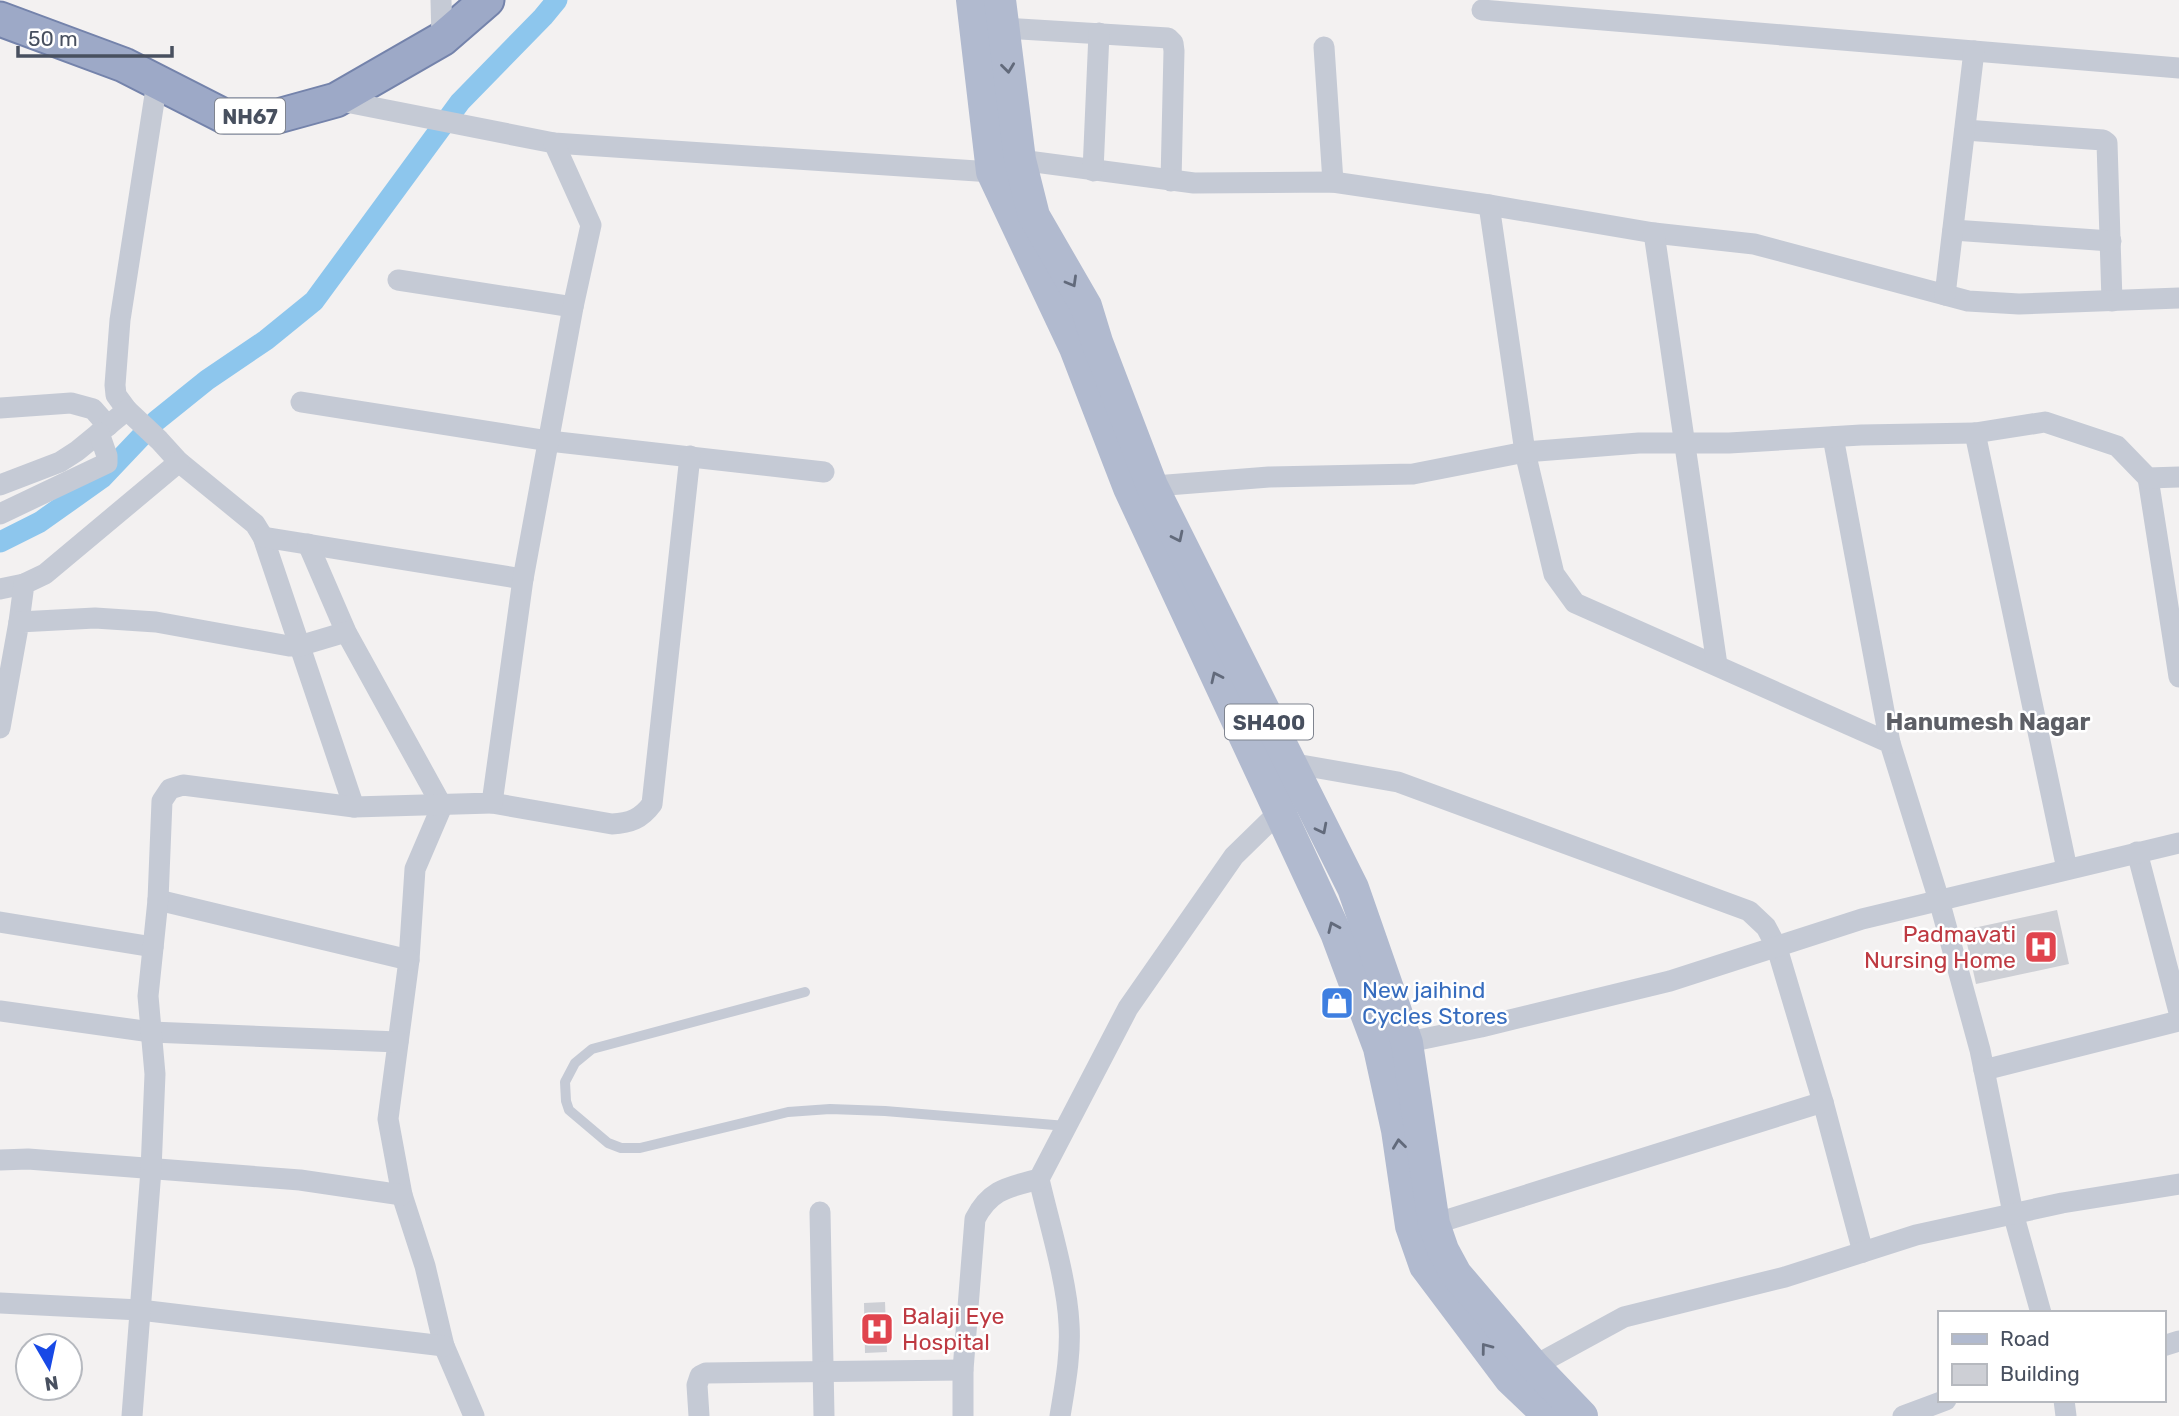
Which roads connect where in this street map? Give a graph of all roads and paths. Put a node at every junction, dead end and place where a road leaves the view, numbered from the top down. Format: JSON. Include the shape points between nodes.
{"nodes":[{"id":1,"x":441,"y":0,"type":"edge"},
{"id":2,"x":487,"y":0,"type":"edge"},
{"id":3,"x":972,"y":0,"type":"edge"},
{"id":4,"x":1482,"y":10,"type":"dead end"},
{"id":5,"x":1002,"y":14,"type":"edge"},
{"id":6,"x":0,"y":19,"type":"edge"},
{"id":7,"x":1099,"y":33,"type":"junction"},
{"id":8,"x":442,"y":39,"type":"junction"},
{"id":9,"x":1324,"y":47,"type":"dead end"},
{"id":10,"x":1974,"y":51,"type":"junction"},
{"id":11,"x":2179,"y":68,"type":"edge"},
{"id":12,"x":157,"y":82,"type":"junction"},
{"id":13,"x":336,"y":100,"type":"junction"},
{"id":14,"x":1965,"y":130,"type":"junction"},
{"id":15,"x":554,"y":143,"type":"junction"},
{"id":16,"x":1006,"y":166,"type":"junction"},
{"id":17,"x":1093,"y":171,"type":"junction"},
{"id":18,"x":1171,"y":181,"type":"junction"},
{"id":19,"x":1333,"y":183,"type":"junction"},
{"id":20,"x":1489,"y":205,"type":"junction"},
{"id":21,"x":1953,"y":230,"type":"junction"},
{"id":22,"x":1654,"y":233,"type":"junction"},
{"id":23,"x":2111,"y":242,"type":"junction"},
{"id":24,"x":398,"y":281,"type":"dead end"},
{"id":25,"x":1945,"y":295,"type":"junction"},
{"id":26,"x":2179,"y":298,"type":"edge"},
{"id":27,"x":2112,"y":300,"type":"junction"},
{"id":28,"x":573,"y":307,"type":"junction"},
{"id":29,"x":302,"y":402,"type":"dead end"},
{"id":30,"x":0,"y":408,"type":"edge"},
{"id":31,"x":130,"y":413,"type":"junction"},
{"id":32,"x":104,"y":429,"type":"junction"},
{"id":33,"x":1975,"y":433,"type":"junction"},
{"id":34,"x":1833,"y":437,"type":"junction"},
{"id":35,"x":549,"y":441,"type":"junction"},
{"id":36,"x":1686,"y":443,"type":"junction"},
{"id":37,"x":1525,"y":452,"type":"junction"},
{"id":38,"x":690,"y":456,"type":"junction"},
{"id":39,"x":178,"y":462,"type":"junction"},
{"id":40,"x":824,"y":472,"type":"dead end"},
{"id":41,"x":2179,"y":477,"type":"edge"},
{"id":42,"x":2148,"y":478,"type":"junction"},
{"id":43,"x":0,"y":485,"type":"edge"},
{"id":44,"x":1141,"y":487,"type":"junction"},
{"id":45,"x":0,"y":514,"type":"edge"},
{"id":46,"x":264,"y":537,"type":"junction"},
{"id":47,"x":308,"y":544,"type":"junction"},
{"id":48,"x":523,"y":579,"type":"junction"},
{"id":49,"x":24,"y":584,"type":"junction"},
{"id":50,"x":0,"y":589,"type":"edge"},
{"id":51,"x":19,"y":622,"type":"junction"},
{"id":52,"x":346,"y":632,"type":"junction"},
{"id":53,"x":299,"y":646,"type":"junction"},
{"id":54,"x":1717,"y":665,"type":"junction"},
{"id":55,"x":2179,"y":677,"type":"edge"},
{"id":56,"x":0,"y":728,"type":"edge"},
{"id":57,"x":1890,"y":743,"type":"junction"},
{"id":58,"x":1254,"y":759,"type":"junction"},
{"id":59,"x":1290,"y":763,"type":"junction"},
{"id":60,"x":492,"y":803,"type":"junction"},
{"id":61,"x":1292,"y":803,"type":"junction"},
{"id":62,"x":442,"y":806,"type":"junction"},
{"id":63,"x":354,"y":807,"type":"junction"},
{"id":64,"x":2179,"y":843,"type":"edge"},
{"id":65,"x":2137,"y":852,"type":"junction"},
{"id":66,"x":2067,"y":869,"type":"junction"},
{"id":67,"x":158,"y":900,"type":"junction"},
{"id":68,"x":1939,"y":901,"type":"junction"},
{"id":69,"x":0,"y":922,"type":"edge"},
{"id":70,"x":153,"y":947,"type":"junction"},
{"id":71,"x":1777,"y":948,"type":"junction"},
{"id":72,"x":409,"y":960,"type":"junction"},
{"id":73,"x":805,"y":992,"type":"dead end"},
{"id":74,"x":0,"y":1012,"type":"edge"},
{"id":75,"x":2179,"y":1012,"type":"edge"},
{"id":76,"x":2179,"y":1021,"type":"edge"},
{"id":77,"x":151,"y":1032,"type":"junction"},
{"id":78,"x":398,"y":1042,"type":"junction"},
{"id":79,"x":1393,"y":1045,"type":"junction"},
{"id":80,"x":1984,"y":1070,"type":"junction"},
{"id":81,"x":1823,"y":1102,"type":"junction"},
{"id":82,"x":1066,"y":1126,"type":"junction"},
{"id":83,"x":0,"y":1160,"type":"edge"},
{"id":84,"x":151,"y":1170,"type":"junction"},
{"id":85,"x":1039,"y":1179,"type":"junction"},
{"id":86,"x":2179,"y":1184,"type":"edge"},
{"id":87,"x":402,"y":1195,"type":"junction"},
{"id":88,"x":820,"y":1212,"type":"dead end"},
{"id":89,"x":2013,"y":1213,"type":"junction"},
{"id":90,"x":1434,"y":1224,"type":"junction"},
{"id":91,"x":1863,"y":1252,"type":"junction"},
{"id":92,"x":0,"y":1303,"type":"edge"},
{"id":93,"x":140,"y":1310,"type":"junction"},
{"id":94,"x":2040,"y":1311,"type":"edge"},
{"id":95,"x":444,"y":1346,"type":"junction"},
{"id":96,"x":963,"y":1370,"type":"junction"},
{"id":97,"x":823,"y":1372,"type":"junction"},
{"id":98,"x":1522,"y":1373,"type":"junction"},
{"id":99,"x":1940,"y":1402,"type":"edge"},
{"id":100,"x":132,"y":1416,"type":"edge"},
{"id":101,"x":474,"y":1416,"type":"edge"},
{"id":102,"x":699,"y":1416,"type":"edge"},
{"id":103,"x":824,"y":1416,"type":"edge"},
{"id":104,"x":963,"y":1416,"type":"edge"},
{"id":105,"x":1060,"y":1416,"type":"edge"},
{"id":106,"x":1549,"y":1416,"type":"edge"},
{"id":107,"x":1582,"y":1416,"type":"edge"},
{"id":108,"x":1903,"y":1416,"type":"edge"}],
"edges":[{"from":1,"to":8,"type":"street"},
{"from":2,"to":8,"type":"highway","number":"NH67"},
{"from":3,"to":16,"type":"main road","number":"SH400"},
{"from":4,"to":10,"type":"street"},
{"from":5,"to":7,"type":"street"},
{"from":5,"to":16,"type":"main road","number":"SH400","one_way":true},
{"from":6,"to":12,"type":"highway","number":"NH67"},
{"from":7,"to":17,"type":"street"},
{"from":7,"to":18,"type":"street","via":[[1168,38],[1173,43]]},
{"from":8,"to":13,"type":"highway","number":"NH67"},
{"from":9,"to":19,"type":"street"},
{"from":10,"to":11,"type":"street"},
{"from":10,"to":14,"type":"street"},
{"from":12,"to":13,"type":"highway","number":"NH67","via":[[224,116],[278,116]]},
{"from":12,"to":31,"type":"street","via":[[119,333],[115,385],[118,400]]},
{"from":13,"to":15,"type":"street"},
{"from":14,"to":21,"type":"street"},
{"from":14,"to":23,"type":"street","via":[[2107,143]]},
{"from":15,"to":16,"type":"street"},
{"from":15,"to":28,"type":"street","via":[[591,225]]},
{"from":16,"to":17,"type":"street"},
{"from":16,"to":44,"type":"main road","number":"SH400","via":[[1075,348]]},
{"from":17,"to":18,"type":"street"},
{"from":18,"to":19,"type":"street"},
{"from":19,"to":20,"type":"street"},
{"from":20,"to":22,"type":"street"},
{"from":20,"to":37,"type":"street"},
{"from":21,"to":23,"type":"street"},
{"from":21,"to":25,"type":"street"},
{"from":22,"to":25,"type":"street","via":[[1754,244]]},
{"from":22,"to":36,"type":"street"},
{"from":23,"to":27,"type":"street"},
{"from":24,"to":28,"type":"street"},
{"from":25,"to":27,"type":"street","via":[[1995,304]]},
{"from":26,"to":27,"type":"street"},
{"from":28,"to":35,"type":"street"},
{"from":29,"to":35,"type":"street"},
{"from":30,"to":32,"type":"street","via":[[71,403],[93,409]]},
{"from":31,"to":32,"type":"street"},
{"from":31,"to":39,"type":"street"},
{"from":32,"to":43,"type":"street","via":[[60,462]]},
{"from":32,"to":45,"type":"street","via":[[107,463]]},
{"from":33,"to":34,"type":"street"},
{"from":33,"to":42,"type":"street","via":[[2045,422],[2117,446]]},
{"from":33,"to":66,"type":"street"},
{"from":34,"to":36,"type":"street"},
{"from":34,"to":57,"type":"street"},
{"from":35,"to":38,"type":"street"},
{"from":35,"to":48,"type":"street"},
{"from":36,"to":37,"type":"street"},
{"from":36,"to":54,"type":"street"},
{"from":37,"to":44,"type":"street","via":[[1413,474],[1269,477]]},
{"from":37,"to":54,"type":"street","via":[[1554,574],[1574,603]]},
{"from":38,"to":40,"type":"street"},
{"from":38,"to":60,"type":"street","via":[[652,804],[629,823],[612,824]]},
{"from":39,"to":46,"type":"street","via":[[255,524]]},
{"from":39,"to":49,"type":"street","via":[[45,574]]},
{"from":41,"to":42,"type":"street"},
{"from":42,"to":55,"type":"street"},
{"from":58,"to":44,"type":"main road","number":"SH400","one_way":true},
{"from":44,"to":59,"type":"main road","number":"SH400","one_way":true},
{"from":46,"to":47,"type":"street"},
{"from":46,"to":53,"type":"street"},
{"from":47,"to":48,"type":"street"},
{"from":47,"to":52,"type":"street"},
{"from":48,"to":60,"type":"street"},
{"from":49,"to":50,"type":"street"},
{"from":49,"to":51,"type":"street"},
{"from":51,"to":53,"type":"street","via":[[95,618],[156,622]]},
{"from":51,"to":56,"type":"street"},
{"from":52,"to":53,"type":"street"},
{"from":52,"to":62,"type":"street"},
{"from":53,"to":63,"type":"street"},
{"from":54,"to":57,"type":"street"},
{"from":57,"to":68,"type":"street"},
{"from":58,"to":59,"type":"street"},
{"from":58,"to":61,"type":"main road","number":"SH400"},
{"from":59,"to":61,"type":"main road","number":"SH400"},
{"from":59,"to":71,"type":"street","via":[[1398,782],[1749,911],[1766,927]]},
{"from":60,"to":62,"type":"street"},
{"from":61,"to":79,"type":"main road","number":"SH400","via":[[1336,933]]},
{"from":61,"to":82,"type":"street","via":[[1234,856],[1158,964],[1128,1008]]},
{"from":62,"to":63,"type":"street"},
{"from":62,"to":72,"type":"street","via":[[415,869]]},
{"from":63,"to":67,"type":"street","via":[[183,785],[170,789],[162,801]]},
{"from":64,"to":65,"type":"street"},
{"from":65,"to":66,"type":"street"},
{"from":65,"to":75,"type":"street"},
{"from":66,"to":68,"type":"street"},
{"from":67,"to":70,"type":"street"},
{"from":67,"to":72,"type":"street"},
{"from":68,"to":71,"type":"street","via":[[1862,919]]},
{"from":68,"to":80,"type":"street"},
{"from":69,"to":70,"type":"street"},
{"from":70,"to":77,"type":"street","via":[[148,996]]},
{"from":71,"to":79,"type":"street","via":[[1670,982]]},
{"from":71,"to":81,"type":"street"},
{"from":72,"to":78,"type":"street"},
{"from":73,"to":82,"type":"lane","via":[[592,1049],[575,1063],[565,1083],[569,1110],[608,1143],[640,1149],[788,1112],[830,1109]]},
{"from":74,"to":77,"type":"street"},
{"from":76,"to":80,"type":"street"},
{"from":77,"to":78,"type":"street"},
{"from":77,"to":84,"type":"street","via":[[155,1074]]},
{"from":78,"to":87,"type":"street","via":[[388,1119]]},
{"from":79,"to":90,"type":"main road","number":"SH400"},
{"from":98,"to":79,"type":"main road","number":"SH400","one_way":true,"via":[[1425,1266],[1411,1226],[1397,1130]]},
{"from":80,"to":89,"type":"street"},
{"from":81,"to":90,"type":"street"},
{"from":81,"to":91,"type":"street"},
{"from":82,"to":85,"type":"street"},
{"from":83,"to":84,"type":"street"},
{"from":84,"to":87,"type":"street","via":[[300,1181]]},
{"from":84,"to":93,"type":"street"},
{"from":85,"to":96,"type":"street","via":[[999,1190],[975,1219]]},
{"from":85,"to":105,"type":"street","via":[[1069,1323]]},
{"from":86,"to":89,"type":"street"},
{"from":87,"to":95,"type":"street"},
{"from":88,"to":97,"type":"street"},
{"from":89,"to":91,"type":"street"},
{"from":89,"to":94,"type":"street"},
{"from":90,"to":98,"type":"main road","number":"SH400","via":[[1456,1274]]},
{"from":91,"to":98,"type":"street","via":[[1786,1277],[1624,1317]]},
{"from":92,"to":93,"type":"street"},
{"from":93,"to":95,"type":"street"},
{"from":93,"to":100,"type":"street"},
{"from":95,"to":101,"type":"street"},
{"from":96,"to":97,"type":"street"},
{"from":96,"to":104,"type":"street"},
{"from":97,"to":102,"type":"street","via":[[706,1373],[697,1385]]},
{"from":97,"to":103,"type":"street"},
{"from":98,"to":106,"type":"main road","number":"SH400"},
{"from":98,"to":107,"type":"main road","number":"SH400"},
{"from":99,"to":108,"type":"street"}]}
